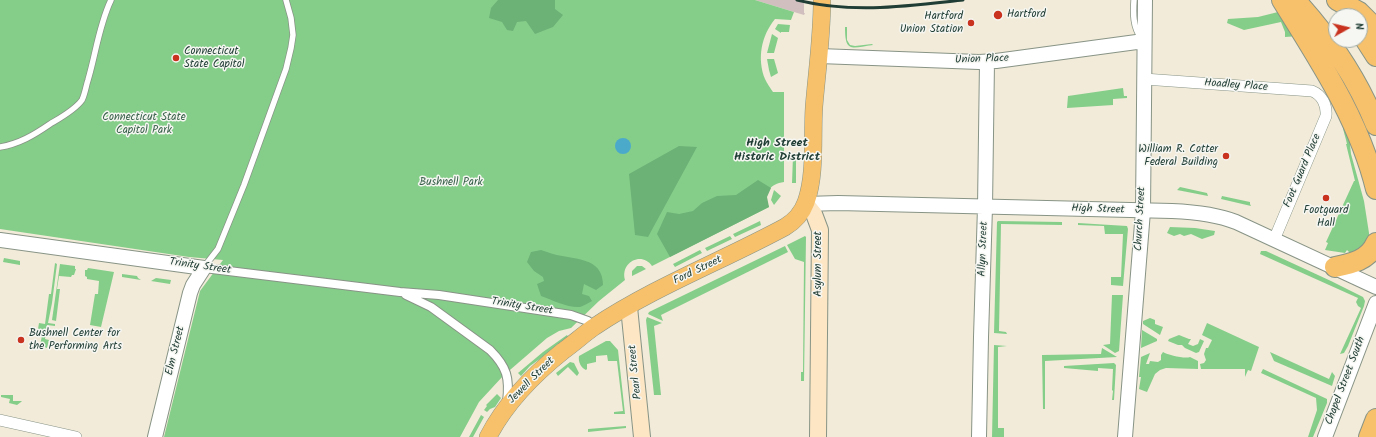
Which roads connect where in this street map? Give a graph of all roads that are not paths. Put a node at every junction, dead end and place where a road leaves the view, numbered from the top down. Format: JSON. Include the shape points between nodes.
{"nodes":[{"id":1,"x":111,"y":0,"type":"edge"},
{"id":2,"x":286,"y":0,"type":"edge"},
{"id":3,"x":822,"y":0,"type":"edge"},
{"id":4,"x":1134,"y":0,"type":"edge"},
{"id":5,"x":1145,"y":0,"type":"edge"},
{"id":6,"x":1282,"y":0,"type":"edge"},
{"id":7,"x":1295,"y":0,"type":"edge"},
{"id":8,"x":1336,"y":0,"type":"edge"},
{"id":9,"x":1342,"y":8,"type":"edge"},
{"id":10,"x":1376,"y":29,"type":"edge"},
{"id":11,"x":1144,"y":41,"type":"junction"},
{"id":12,"x":1319,"y":43,"type":"junction"},
{"id":13,"x":1368,"y":43,"type":"edge"},
{"id":14,"x":1374,"y":52,"type":"edge"},
{"id":15,"x":819,"y":56,"type":"junction"},
{"id":16,"x":987,"y":62,"type":"junction"},
{"id":17,"x":1144,"y":80,"type":"junction"},
{"id":18,"x":1324,"y":102,"type":"joint"},
{"id":19,"x":1376,"y":125,"type":"edge"},
{"id":20,"x":0,"y":147,"type":"edge"},
{"id":21,"x":1376,"y":189,"type":"edge"},
{"id":22,"x":806,"y":204,"type":"junction"},
{"id":23,"x":985,"y":207,"type":"junction"},
{"id":24,"x":1143,"y":211,"type":"junction"},
{"id":25,"x":0,"y":240,"type":"edge"},
{"id":26,"x":1274,"y":240,"type":"junction"},
{"id":27,"x":1376,"y":243,"type":"edge"},
{"id":28,"x":1334,"y":267,"type":"junction"},
{"id":29,"x":204,"y":268,"type":"junction"},
{"id":30,"x":1376,"y":287,"type":"edge"},
{"id":31,"x":400,"y":292,"type":"junction"},
{"id":32,"x":1376,"y":303,"type":"edge"},
{"id":33,"x":629,"y":307,"type":"junction"},
{"id":34,"x":589,"y":331,"type":"junction"},
{"id":35,"x":506,"y":407,"type":"junction"},
{"id":36,"x":1376,"y":419,"type":"edge"},
{"id":37,"x":0,"y":420,"type":"edge"},
{"id":38,"x":76,"y":437,"type":"edge"},
{"id":39,"x":155,"y":437,"type":"edge"},
{"id":40,"x":488,"y":437,"type":"edge"},
{"id":41,"x":642,"y":437,"type":"edge"},
{"id":42,"x":818,"y":437,"type":"edge"},
{"id":43,"x":979,"y":437,"type":"edge"},
{"id":44,"x":1125,"y":437,"type":"edge"},
{"id":45,"x":1324,"y":437,"type":"edge"},
{"id":46,"x":1369,"y":437,"type":"edge"}],
"edges":[{"from":1,"to":20,"type":"lane","via":[[103,18],[94,61],[79,103],[31,136]]},
{"from":2,"to":29,"type":"lane","via":[[292,25],[288,62],[218,249]]},
{"from":3,"to":15,"type":"main road"},
{"from":4,"to":11,"type":"lane","via":[[1134,24]]},
{"from":5,"to":11,"type":"street","name":"Church Street"},
{"from":6,"to":12,"type":"highway"},
{"from":7,"to":12,"type":"highway"},
{"from":8,"to":9,"type":"highway"},
{"from":8,"to":10,"type":"highway","via":[[1359,12]]},
{"from":11,"to":16,"type":"street","name":"Union Place"},
{"from":11,"to":17,"type":"street","name":"Church Street"},
{"from":12,"to":19,"type":"highway","via":[[1352,76]]},
{"from":12,"to":21,"type":"highway","via":[[1338,93],[1358,133]]},
{"from":13,"to":14,"type":"highway"},
{"from":15,"to":16,"type":"street","name":"Union Place"},
{"from":15,"to":22,"type":"main road","via":[[811,180]]},
{"from":16,"to":23,"type":"street","name":"Allyn Street"},
{"from":17,"to":18,"type":"street","name":"Hoadley Place","via":[[1312,91]]},
{"from":17,"to":24,"type":"street","name":"Church Street"},
{"from":18,"to":26,"type":"street","name":"Foot Guard Place","via":[[1326,116]]},
{"from":22,"to":23,"type":"street","name":"High Street"},
{"from":22,"to":33,"type":"main road","name":"Ford Street","via":[[799,216],[785,227]]},
{"from":22,"to":42,"type":"main road","name":"Asylum Street","via":[[815,216],[820,232]]},
{"from":23,"to":24,"type":"street","name":"High Street"},
{"from":23,"to":43,"type":"street","name":"Allyn Street"},
{"from":24,"to":26,"type":"street","name":"High Street","via":[[1185,212],[1218,217]]},
{"from":24,"to":44,"type":"street","name":"Church Street"},
{"from":25,"to":29,"type":"street","name":"Trinity Street"},
{"from":26,"to":28,"type":"street","name":"High Street"},
{"from":27,"to":28,"type":"highway","via":[[1367,256],[1353,263]]},
{"from":28,"to":30,"type":"street","name":"High Street"},
{"from":29,"to":31,"type":"street","name":"Trinity Street"},
{"from":29,"to":39,"type":"street","name":"Elm Street","via":[[190,293]]},
{"from":31,"to":34,"type":"street","name":"Trinity Street","via":[[439,295],[571,315],[588,322]]},
{"from":31,"to":35,"type":"street","name":"Trinity Street","via":[[431,306],[496,356],[508,378]]},
{"from":32,"to":45,"type":"street","name":"Chapel Street South"},
{"from":33,"to":34,"type":"main road","name":"Ford Street"},
{"from":33,"to":41,"type":"main road","name":"Pearl Street"},
{"from":34,"to":35,"type":"main road","name":"Jewell Street","via":[[546,364]]},
{"from":35,"to":40,"type":"main road","name":"Jewell Street"},
{"from":36,"to":46,"type":"highway"},
{"from":37,"to":38,"type":"street"}]}
